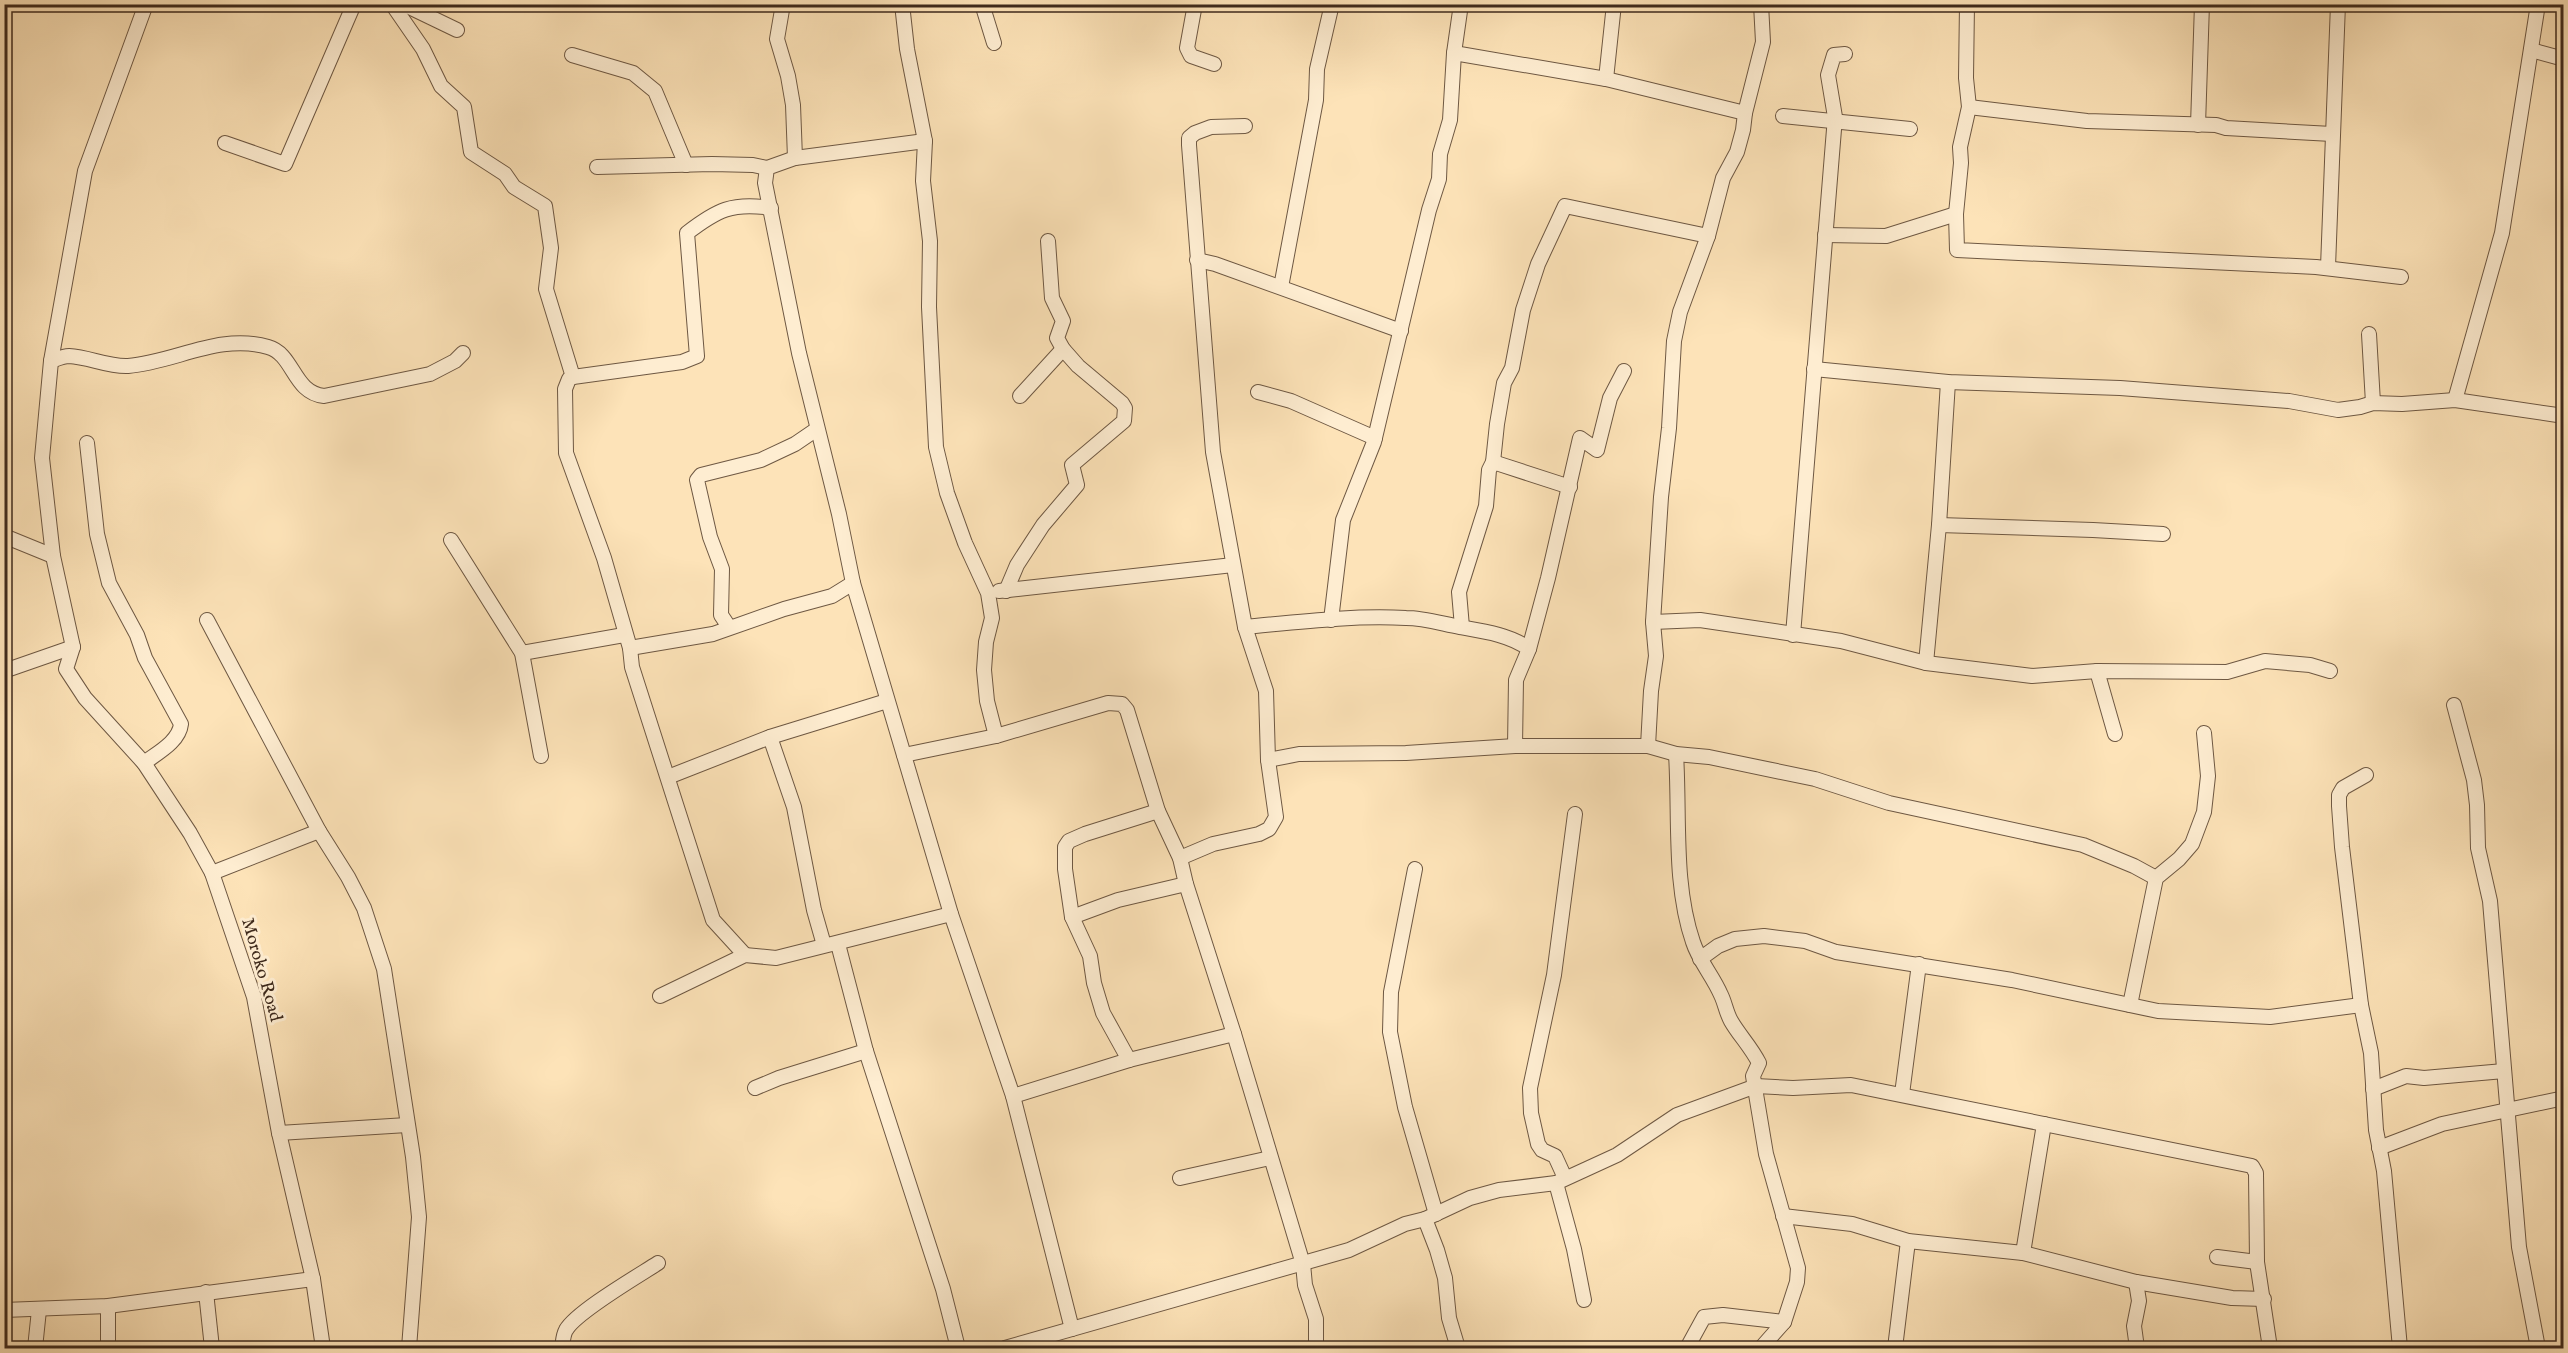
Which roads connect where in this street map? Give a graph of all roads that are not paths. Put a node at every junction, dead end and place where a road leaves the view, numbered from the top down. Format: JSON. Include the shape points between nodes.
{"nodes":[{"id":1,"x":146,"y":4,"type":"edge"},
{"id":2,"x":354,"y":4,"type":"edge"},
{"id":3,"x":392,"y":4,"type":"edge"},
{"id":4,"x":403,"y":4,"type":"edge"},
{"id":5,"x":783,"y":4,"type":"edge"},
{"id":6,"x":902,"y":4,"type":"edge"},
{"id":7,"x":982,"y":4,"type":"edge"},
{"id":8,"x":1195,"y":4,"type":"edge"},
{"id":9,"x":1332,"y":4,"type":"edge"},
{"id":10,"x":1461,"y":4,"type":"edge"},
{"id":11,"x":1614,"y":4,"type":"edge"},
{"id":12,"x":1761,"y":4,"type":"edge"},
{"id":13,"x":1967,"y":4,"type":"edge"},
{"id":14,"x":2202,"y":4,"type":"edge"},
{"id":15,"x":2338,"y":4,"type":"edge"},
{"id":16,"x":2538,"y":4,"type":"edge"},
{"id":17,"x":457,"y":30,"type":"dead end"},
{"id":18,"x":994,"y":43,"type":"dead end"},
{"id":19,"x":2531,"y":50,"type":"junction"},
{"id":20,"x":1454,"y":53,"type":"junction"},
{"id":21,"x":1845,"y":54,"type":"dead end"},
{"id":22,"x":572,"y":56,"type":"dead end"},
{"id":23,"x":2564,"y":59,"type":"edge"},
{"id":24,"x":1214,"y":64,"type":"dead end"},
{"id":25,"x":1606,"y":80,"type":"junction"},
{"id":26,"x":1969,"y":107,"type":"junction"},
{"id":27,"x":1744,"y":113,"type":"junction"},
{"id":28,"x":1783,"y":116,"type":"dead end"},
{"id":29,"x":2198,"y":125,"type":"junction"},
{"id":30,"x":1245,"y":126,"type":"dead end"},
{"id":31,"x":1910,"y":129,"type":"dead end"},
{"id":32,"x":2332,"y":134,"type":"junction"},
{"id":33,"x":925,"y":141,"type":"junction"},
{"id":34,"x":225,"y":143,"type":"dead end"},
{"id":35,"x":795,"y":158,"type":"junction"},
{"id":36,"x":686,"y":165,"type":"junction"},
{"id":37,"x":597,"y":167,"type":"dead end"},
{"id":38,"x":767,"y":168,"type":"junction"},
{"id":39,"x":771,"y":208,"type":"junction"},
{"id":40,"x":1956,"y":214,"type":"junction"},
{"id":41,"x":1825,"y":235,"type":"junction"},
{"id":42,"x":1708,"y":236,"type":"junction"},
{"id":43,"x":1048,"y":241,"type":"dead end"},
{"id":44,"x":1197,"y":260,"type":"junction"},
{"id":45,"x":2328,"y":267,"type":"junction"},
{"id":46,"x":2401,"y":277,"type":"dead end"},
{"id":47,"x":1281,"y":287,"type":"junction"},
{"id":48,"x":1401,"y":330,"type":"junction"},
{"id":49,"x":2369,"y":334,"type":"dead end"},
{"id":50,"x":1062,"y":349,"type":"junction"},
{"id":51,"x":463,"y":353,"type":"dead end"},
{"id":52,"x":51,"y":360,"type":"junction"},
{"id":53,"x":1814,"y":369,"type":"junction"},
{"id":54,"x":1624,"y":371,"type":"dead end"},
{"id":55,"x":573,"y":377,"type":"junction"},
{"id":56,"x":1948,"y":382,"type":"junction"},
{"id":57,"x":1258,"y":392,"type":"dead end"},
{"id":58,"x":1020,"y":396,"type":"dead end"},
{"id":59,"x":2455,"y":400,"type":"junction"},
{"id":60,"x":2373,"y":403,"type":"junction"},
{"id":61,"x":2564,"y":416,"type":"edge"},
{"id":62,"x":817,"y":429,"type":"junction"},
{"id":63,"x":1375,"y":438,"type":"junction"},
{"id":64,"x":87,"y":443,"type":"dead end"},
{"id":65,"x":1493,"y":462,"type":"junction"},
{"id":66,"x":1570,"y":487,"type":"junction"},
{"id":67,"x":1939,"y":525,"type":"junction"},
{"id":68,"x":2163,"y":534,"type":"dead end"},
{"id":69,"x":4,"y":536,"type":"edge"},
{"id":70,"x":452,"y":540,"type":"dead end"},
{"id":71,"x":53,"y":556,"type":"junction"},
{"id":72,"x":1233,"y":565,"type":"junction"},
{"id":73,"x":853,"y":583,"type":"junction"},
{"id":74,"x":1006,"y":591,"type":"junction"},
{"id":75,"x":988,"y":592,"type":"junction"},
{"id":76,"x":207,"y":620,"type":"dead end"},
{"id":77,"x":1331,"y":620,"type":"junction"},
{"id":78,"x":1653,"y":622,"type":"junction"},
{"id":79,"x":729,"y":627,"type":"junction"},
{"id":80,"x":1245,"y":627,"type":"junction"},
{"id":81,"x":1462,"y":627,"type":"junction"},
{"id":82,"x":1793,"y":635,"type":"junction"},
{"id":83,"x":627,"y":641,"type":"junction"},
{"id":84,"x":73,"y":646,"type":"junction"},
{"id":85,"x":1529,"y":649,"type":"junction"},
{"id":86,"x":522,"y":653,"type":"junction"},
{"id":87,"x":1926,"y":663,"type":"junction"},
{"id":88,"x":4,"y":670,"type":"edge"},
{"id":89,"x":2097,"y":671,"type":"junction"},
{"id":90,"x":2330,"y":671,"type":"dead end"},
{"id":91,"x":887,"y":701,"type":"junction"},
{"id":92,"x":2454,"y":705,"type":"dead end"},
{"id":93,"x":2204,"y":733,"type":"dead end"},
{"id":94,"x":2115,"y":734,"type":"dead end"},
{"id":95,"x":996,"y":736,"type":"junction"},
{"id":96,"x":770,"y":737,"type":"junction"},
{"id":97,"x":1515,"y":746,"type":"junction"},
{"id":98,"x":1648,"y":746,"type":"junction"},
{"id":99,"x":930,"y":751,"type":"junction"},
{"id":100,"x":1676,"y":754,"type":"junction"},
{"id":101,"x":904,"y":755,"type":"junction"},
{"id":102,"x":541,"y":756,"type":"dead end"},
{"id":103,"x":1268,"y":760,"type":"junction"},
{"id":104,"x":144,"y":763,"type":"junction"},
{"id":105,"x":909,"y":770,"type":"junction"},
{"id":106,"x":2366,"y":775,"type":"dead end"},
{"id":107,"x":668,"y":777,"type":"junction"},
{"id":108,"x":1158,"y":811,"type":"junction"},
{"id":109,"x":1575,"y":814,"type":"dead end"},
{"id":110,"x":319,"y":831,"type":"junction"},
{"id":111,"x":1180,"y":858,"type":"junction"},
{"id":112,"x":1415,"y":869,"type":"dead end"},
{"id":113,"x":212,"y":873,"type":"junction"},
{"id":114,"x":2156,"y":878,"type":"junction"},
{"id":115,"x":1186,"y":884,"type":"junction"},
{"id":116,"x":951,"y":914,"type":"junction"},
{"id":117,"x":1072,"y":917,"type":"junction"},
{"id":118,"x":831,"y":944,"type":"junction"},
{"id":119,"x":745,"y":955,"type":"junction"},
{"id":120,"x":1700,"y":959,"type":"junction"},
{"id":121,"x":1919,"y":964,"type":"junction"},
{"id":122,"x":660,"y":996,"type":"dead end"},
{"id":123,"x":2130,"y":1005,"type":"junction"},
{"id":124,"x":2361,"y":1005,"type":"junction"},
{"id":125,"x":1234,"y":1034,"type":"junction"},
{"id":126,"x":866,"y":1051,"type":"junction"},
{"id":127,"x":1129,"y":1060,"type":"junction"},
{"id":128,"x":2504,"y":1071,"type":"junction"},
{"id":129,"x":1756,"y":1086,"type":"junction"},
{"id":130,"x":755,"y":1088,"type":"dead end"},
{"id":131,"x":2373,"y":1089,"type":"junction"},
{"id":132,"x":1902,"y":1094,"type":"junction"},
{"id":133,"x":1013,"y":1096,"type":"junction"},
{"id":134,"x":2564,"y":1098,"type":"edge"},
{"id":135,"x":2509,"y":1110,"type":"junction"},
{"id":136,"x":2044,"y":1124,"type":"junction"},
{"id":137,"x":407,"y":1125,"type":"junction"},
{"id":138,"x":279,"y":1133,"type":"junction"},
{"id":139,"x":2379,"y":1148,"type":"junction"},
{"id":140,"x":1270,"y":1158,"type":"junction"},
{"id":141,"x":1180,"y":1178,"type":"dead end"},
{"id":142,"x":1560,"y":1180,"type":"junction"},
{"id":143,"x":1783,"y":1216,"type":"junction"},
{"id":144,"x":1430,"y":1217,"type":"junction"},
{"id":145,"x":1908,"y":1241,"type":"junction"},
{"id":146,"x":2023,"y":1254,"type":"junction"},
{"id":147,"x":2217,"y":1257,"type":"dead end"},
{"id":148,"x":2257,"y":1262,"type":"junction"},
{"id":149,"x":658,"y":1263,"type":"dead end"},
{"id":150,"x":1303,"y":1264,"type":"junction"},
{"id":151,"x":313,"y":1279,"type":"junction"},
{"id":152,"x":2136,"y":1282,"type":"junction"},
{"id":153,"x":206,"y":1293,"type":"junction"},
{"id":154,"x":2264,"y":1299,"type":"junction"},
{"id":155,"x":1584,"y":1300,"type":"dead end"},
{"id":156,"x":108,"y":1306,"type":"junction"},
{"id":157,"x":4,"y":1310,"type":"edge"},
{"id":158,"x":39,"y":1310,"type":"junction"},
{"id":159,"x":1784,"y":1322,"type":"junction"},
{"id":160,"x":1072,"y":1329,"type":"junction"},
{"id":161,"x":35,"y":1348,"type":"edge"},
{"id":162,"x":108,"y":1348,"type":"edge"},
{"id":163,"x":212,"y":1348,"type":"edge"},
{"id":164,"x":323,"y":1348,"type":"edge"},
{"id":165,"x":409,"y":1348,"type":"edge"},
{"id":166,"x":562,"y":1348,"type":"edge"},
{"id":167,"x":958,"y":1348,"type":"edge"},
{"id":168,"x":1005,"y":1348,"type":"edge"},
{"id":169,"x":1316,"y":1348,"type":"edge"},
{"id":170,"x":1458,"y":1348,"type":"edge"},
{"id":171,"x":1687,"y":1348,"type":"edge"},
{"id":172,"x":1761,"y":1348,"type":"edge"},
{"id":173,"x":1895,"y":1348,"type":"edge"},
{"id":174,"x":2137,"y":1348,"type":"edge"},
{"id":175,"x":2270,"y":1348,"type":"edge"},
{"id":176,"x":2400,"y":1348,"type":"edge"},
{"id":177,"x":2538,"y":1348,"type":"edge"}],
"edges":[{"from":1,"to":52,"type":"street","via":[[85,171]]},
{"from":2,"to":34,"type":"street","via":[[285,164]]},
{"from":3,"to":55,"type":"street","via":[[423,49],[441,86],[464,107],[471,152],[545,206],[551,248],[546,289]]},
{"from":4,"to":17,"type":"street"},
{"from":5,"to":35,"type":"street","via":[[777,39],[793,105]]},
{"from":6,"to":33,"type":"street"},
{"from":7,"to":18,"type":"street"},
{"from":8,"to":24,"type":"street","via":[[1187,48],[1191,56]]},
{"from":9,"to":47,"type":"street","via":[[1319,58],[1316,100]]},
{"from":10,"to":20,"type":"street"},
{"from":11,"to":25,"type":"street"},
{"from":12,"to":27,"type":"street","via":[[1763,42]]},
{"from":13,"to":26,"type":"street"},
{"from":14,"to":29,"type":"street"},
{"from":15,"to":32,"type":"street"},
{"from":16,"to":19,"type":"street"},
{"from":19,"to":23,"type":"street"},
{"from":19,"to":59,"type":"street","via":[[2502,233]]},
{"from":20,"to":25,"type":"street"},
{"from":20,"to":48,"type":"street","via":[[1450,120],[1440,154],[1439,179]]},
{"from":21,"to":41,"type":"street","via":[[1834,55],[1828,75],[1835,117]]},
{"from":22,"to":36,"type":"street","via":[[633,74],[655,91]]},
{"from":25,"to":27,"type":"street"},
{"from":26,"to":29,"type":"street","via":[[2087,122]]},
{"from":26,"to":40,"type":"street","via":[[1960,147]]},
{"from":27,"to":42,"type":"street","via":[[1737,152],[1723,178]]},
{"from":28,"to":31,"type":"street"},
{"from":29,"to":32,"type":"street"},
{"from":30,"to":44,"type":"street","via":[[1211,127],[1189,138]]},
{"from":32,"to":45,"type":"street"},
{"from":33,"to":35,"type":"street"},
{"from":33,"to":75,"type":"street","via":[[923,182],[930,241],[936,447],[947,493]]},
{"from":35,"to":38,"type":"street"},
{"from":36,"to":37,"type":"street"},
{"from":36,"to":38,"type":"street"},
{"from":38,"to":39,"type":"street","via":[[765,183]]},
{"from":39,"to":55,"type":"street","via":[[734,206],[707,218],[687,233],[697,356],[682,362]]},
{"from":39,"to":62,"type":"street"},
{"from":40,"to":41,"type":"street","via":[[1886,236]]},
{"from":40,"to":45,"type":"street","via":[[1957,250]]},
{"from":41,"to":53,"type":"street"},
{"from":42,"to":65,"type":"street","via":[[1565,206],[1538,264],[1523,310],[1512,368],[1504,383]]},
{"from":42,"to":78,"type":"street","via":[[1680,312],[1674,341]]},
{"from":43,"to":50,"type":"street","via":[[1052,298],[1063,321],[1057,338]]},
{"from":44,"to":47,"type":"street"},
{"from":44,"to":72,"type":"street","via":[[1213,452]]},
{"from":45,"to":46,"type":"street"},
{"from":47,"to":48,"type":"street"},
{"from":48,"to":63,"type":"street"},
{"from":49,"to":60,"type":"street"},
{"from":50,"to":58,"type":"street"},
{"from":50,"to":74,"type":"street","via":[[1122,403],[1126,415],[1124,421],[1072,465],[1077,485],[1042,525]]},
{"from":51,"to":52,"type":"street","via":[[430,374],[324,396],[311,393],[302,385],[274,350],[237,342],[146,364],[125,366],[68,356]]},
{"from":52,"to":71,"type":"street","via":[[42,458]]},
{"from":53,"to":56,"type":"street"},
{"from":53,"to":82,"type":"street"},
{"from":54,"to":66,"type":"street","via":[[1610,398],[1598,450],[1580,438]]},
{"from":55,"to":83,"type":"street","via":[[565,389],[566,453],[604,558]]},
{"from":56,"to":60,"type":"street","via":[[2120,388],[2289,401],[2338,410]]},
{"from":56,"to":67,"type":"street"},
{"from":57,"to":63,"type":"street","via":[[1291,401]]},
{"from":59,"to":60,"type":"street"},
{"from":59,"to":61,"type":"street"},
{"from":62,"to":73,"type":"street"},
{"from":62,"to":79,"type":"street","via":[[762,460],[701,475],[697,480],[722,569],[721,615]]},
{"from":63,"to":77,"type":"street","via":[[1343,520]]},
{"from":64,"to":104,"type":"street","via":[[97,534],[109,583],[181,724],[172,741]]},
{"from":65,"to":66,"type":"street"},
{"from":65,"to":81,"type":"street","via":[[1486,506],[1459,592]]},
{"from":66,"to":85,"type":"street"},
{"from":67,"to":68,"type":"street"},
{"from":67,"to":87,"type":"street"},
{"from":69,"to":71,"type":"street"},
{"from":70,"to":86,"type":"street"},
{"from":71,"to":84,"type":"street"},
{"from":72,"to":74,"type":"street"},
{"from":72,"to":80,"type":"street"},
{"from":73,"to":79,"type":"street","via":[[832,596]]},
{"from":73,"to":91,"type":"street"},
{"from":74,"to":75,"type":"street"},
{"from":75,"to":95,"type":"street","via":[[992,618],[984,670]]},
{"from":76,"to":110,"type":"street"},
{"from":77,"to":80,"type":"street"},
{"from":77,"to":81,"type":"street","via":[[1407,618]]},
{"from":78,"to":82,"type":"street","via":[[1700,620]]},
{"from":78,"to":98,"type":"street","via":[[1656,656]]},
{"from":79,"to":83,"type":"street","via":[[713,634]]},
{"from":80,"to":103,"type":"street","via":[[1266,691]]},
{"from":81,"to":85,"type":"street","via":[[1518,640]]},
{"from":82,"to":87,"type":"street","via":[[1841,641]]},
{"from":83,"to":86,"type":"street"},
{"from":83,"to":107,"type":"street"},
{"from":84,"to":88,"type":"street"},
{"from":84,"to":104,"type":"street","name":"Moroko Road","via":[[66,669],[85,698]]},
{"from":85,"to":97,"type":"street","via":[[1516,680]]},
{"from":86,"to":102,"type":"street"},
{"from":87,"to":89,"type":"street","via":[[2032,676]]},
{"from":89,"to":90,"type":"street","via":[[2227,672],[2265,661]]},
{"from":89,"to":94,"type":"street"},
{"from":91,"to":96,"type":"street"},
{"from":91,"to":101,"type":"street"},
{"from":92,"to":128,"type":"street","via":[[2474,780],[2478,848],[2490,901]]},
{"from":93,"to":114,"type":"street","via":[[2208,776],[2204,812],[2192,844]]},
{"from":95,"to":99,"type":"street"},
{"from":95,"to":108,"type":"street","via":[[1108,703],[1122,704]]},
{"from":96,"to":107,"type":"street"},
{"from":96,"to":118,"type":"street","via":[[794,807],[814,910]]},
{"from":97,"to":98,"type":"street"},
{"from":97,"to":103,"type":"street","via":[[1299,754]]},
{"from":98,"to":100,"type":"street"},
{"from":99,"to":101,"type":"street"},
{"from":99,"to":105,"type":"street"},
{"from":100,"to":114,"type":"street","via":[[1815,779],[1888,803],[2083,845]]},
{"from":100,"to":120,"type":"street","via":[[1678,852],[1686,918]]},
{"from":101,"to":105,"type":"street"},
{"from":103,"to":111,"type":"street","via":[[1276,817],[1269,829],[1213,844]]},
{"from":104,"to":113,"type":"street","name":"Moroko Road"},
{"from":105,"to":116,"type":"street"},
{"from":106,"to":124,"type":"street","via":[[2343,788],[2339,806]]},
{"from":107,"to":119,"type":"street","via":[[713,920]]},
{"from":108,"to":111,"type":"street"},
{"from":108,"to":117,"type":"street","via":[[1066,843],[1065,869]]},
{"from":109,"to":142,"type":"street","via":[[1554,975],[1530,1088],[1538,1144],[1556,1156]]},
{"from":110,"to":113,"type":"street"},
{"from":110,"to":137,"type":"street","via":[[364,908],[384,969]]},
{"from":111,"to":115,"type":"street"},
{"from":112,"to":144,"type":"street","via":[[1391,992],[1390,1032]]},
{"from":113,"to":138,"type":"street","name":"Moroko Road","via":[[254,997]]},
{"from":114,"to":123,"type":"street"},
{"from":115,"to":117,"type":"street","via":[[1118,900]]},
{"from":115,"to":125,"type":"street"},
{"from":116,"to":118,"type":"street"},
{"from":116,"to":133,"type":"street"},
{"from":117,"to":127,"type":"street","via":[[1090,957],[1103,1012]]},
{"from":118,"to":119,"type":"street","via":[[776,958]]},
{"from":118,"to":126,"type":"street"},
{"from":119,"to":122,"type":"street"},
{"from":120,"to":121,"type":"street","via":[[1735,939],[1764,936]]},
{"from":120,"to":129,"type":"street","via":[[1731,1022],[1758,1063],[1753,1076]]},
{"from":121,"to":123,"type":"street"},
{"from":121,"to":132,"type":"street"},
{"from":123,"to":124,"type":"street","via":[[2158,1011],[2270,1017]]},
{"from":124,"to":131,"type":"street","via":[[2372,1053]]},
{"from":125,"to":127,"type":"street"},
{"from":125,"to":140,"type":"street"},
{"from":126,"to":130,"type":"street"},
{"from":126,"to":167,"type":"street","via":[[943,1289]]},
{"from":127,"to":133,"type":"street"},
{"from":128,"to":131,"type":"street","via":[[2406,1076]]},
{"from":128,"to":135,"type":"street"},
{"from":129,"to":132,"type":"street","via":[[1851,1085]]},
{"from":129,"to":142,"type":"street","via":[[1677,1115],[1617,1155]]},
{"from":129,"to":143,"type":"street","via":[[1766,1154]]},
{"from":131,"to":139,"type":"street"},
{"from":132,"to":136,"type":"street"},
{"from":133,"to":160,"type":"street"},
{"from":134,"to":135,"type":"street"},
{"from":135,"to":139,"type":"street","via":[[2442,1124]]},
{"from":135,"to":177,"type":"street","via":[[2507,1125],[2519,1247]]},
{"from":136,"to":146,"type":"street"},
{"from":136,"to":148,"type":"street","via":[[2252,1166],[2256,1173]]},
{"from":137,"to":138,"type":"street"},
{"from":137,"to":165,"type":"street","via":[[419,1217]]},
{"from":138,"to":151,"type":"street","name":"Moroko Road"},
{"from":139,"to":176,"type":"street"},
{"from":140,"to":141,"type":"street"},
{"from":140,"to":150,"type":"street"},
{"from":142,"to":144,"type":"street","via":[[1470,1198]]},
{"from":142,"to":155,"type":"street"},
{"from":143,"to":145,"type":"street","via":[[1852,1224]]},
{"from":143,"to":159,"type":"street","via":[[1798,1268]]},
{"from":144,"to":150,"type":"street"},
{"from":144,"to":170,"type":"street"},
{"from":145,"to":146,"type":"street"},
{"from":145,"to":173,"type":"street"},
{"from":146,"to":152,"type":"street"},
{"from":147,"to":148,"type":"street"},
{"from":148,"to":154,"type":"street"},
{"from":149,"to":166,"type":"street","via":[[572,1323],[566,1329]]},
{"from":150,"to":160,"type":"street"},
{"from":150,"to":169,"type":"street","via":[[1316,1319]]},
{"from":151,"to":153,"type":"street"},
{"from":151,"to":164,"type":"street","name":"Moroko Road"},
{"from":152,"to":154,"type":"street","via":[[2232,1298]]},
{"from":152,"to":174,"type":"street"},
{"from":153,"to":156,"type":"street"},
{"from":153,"to":163,"type":"street"},
{"from":154,"to":175,"type":"street"},
{"from":156,"to":158,"type":"street"},
{"from":156,"to":162,"type":"street"},
{"from":157,"to":158,"type":"street"},
{"from":158,"to":161,"type":"street"},
{"from":159,"to":171,"type":"street","via":[[1723,1315],[1704,1317]]},
{"from":159,"to":172,"type":"street"},
{"from":160,"to":168,"type":"street"}]}
